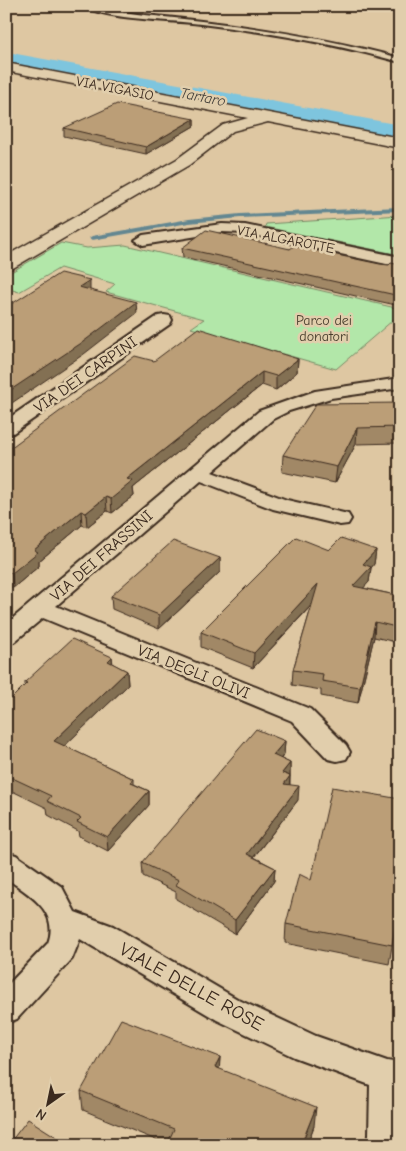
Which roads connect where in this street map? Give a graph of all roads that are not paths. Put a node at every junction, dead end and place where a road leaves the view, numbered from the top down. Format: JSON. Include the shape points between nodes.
{"nodes":[{"id":1,"x":83,"y":6,"type":"edge"},
{"id":2,"x":400,"y":60,"type":"edge"},
{"id":3,"x":6,"y":67,"type":"edge"},
{"id":4,"x":219,"y":108,"type":"junction"},
{"id":5,"x":269,"y":117,"type":"junction"},
{"id":6,"x":314,"y":126,"type":"junction"},
{"id":7,"x":228,"y":128,"type":"junction"},
{"id":8,"x":258,"y":134,"type":"junction"},
{"id":9,"x":400,"y":143,"type":"edge"},
{"id":10,"x":183,"y":162,"type":"junction"},
{"id":11,"x":143,"y":240,"type":"dead end"},
{"id":12,"x":400,"y":262,"type":"edge"},
{"id":13,"x":6,"y":264,"type":"edge"},
{"id":14,"x":164,"y":320,"type":"dead end"},
{"id":15,"x":400,"y":382,"type":"edge"},
{"id":16,"x":6,"y":429,"type":"edge"},
{"id":17,"x":196,"y":473,"type":"junction"},
{"id":18,"x":340,"y":519,"type":"dead end"},
{"id":19,"x":40,"y":608,"type":"junction"},
{"id":20,"x":6,"y":637,"type":"edge"},
{"id":21,"x":337,"y":752,"type":"dead end"},
{"id":22,"x":6,"y":863,"type":"edge"},
{"id":23,"x":65,"y":921,"type":"junction"},
{"id":24,"x":6,"y":1009,"type":"edge"},
{"id":25,"x":394,"y":1077,"type":"edge"},
{"id":26,"x":383,"y":1145,"type":"edge"}],
"edges":[{"from":1,"to":2,"type":"lane","via":[[120,14],[283,34]]},
{"from":3,"to":4,"type":"street","name":"VIA VIGASIO"},
{"from":4,"to":5,"type":"street","name":"VIA VIGASIO"},
{"from":4,"to":7,"type":"street","via":[[228,115]]},
{"from":5,"to":6,"type":"street","name":"VIA VIGASIO"},
{"from":5,"to":7,"type":"street"},
{"from":5,"to":8,"type":"street"},
{"from":6,"to":8,"type":"street"},
{"from":6,"to":9,"type":"street","name":"VIA VIGASIO"},
{"from":7,"to":10,"type":"street"},
{"from":8,"to":10,"type":"street"},
{"from":10,"to":13,"type":"street"},
{"from":11,"to":12,"type":"street","name":"VIA ALGAROTTE","via":[[222,228],[245,229]]},
{"from":14,"to":16,"type":"street","name":"VIA DEI CARPINI"},
{"from":15,"to":17,"type":"street","name":"VIA DEI FRASSINI","via":[[328,391],[282,407],[253,424]]},
{"from":17,"to":18,"type":"street","via":[[280,506]]},
{"from":17,"to":19,"type":"street","name":"VIA DEI FRASSINI"},
{"from":19,"to":20,"type":"street","name":"VIA DEI FRASSINI"},
{"from":19,"to":21,"type":"street","name":"VIA DEGLI OLIVI","via":[[301,715]]},
{"from":22,"to":23,"type":"street","via":[[52,895]]},
{"from":23,"to":24,"type":"street","via":[[66,936],[61,950]]},
{"from":23,"to":25,"type":"street","name":"VIALE DELLE ROSE","via":[[102,935],[228,1010],[306,1046]]},
{"from":25,"to":26,"type":"street"}]}
